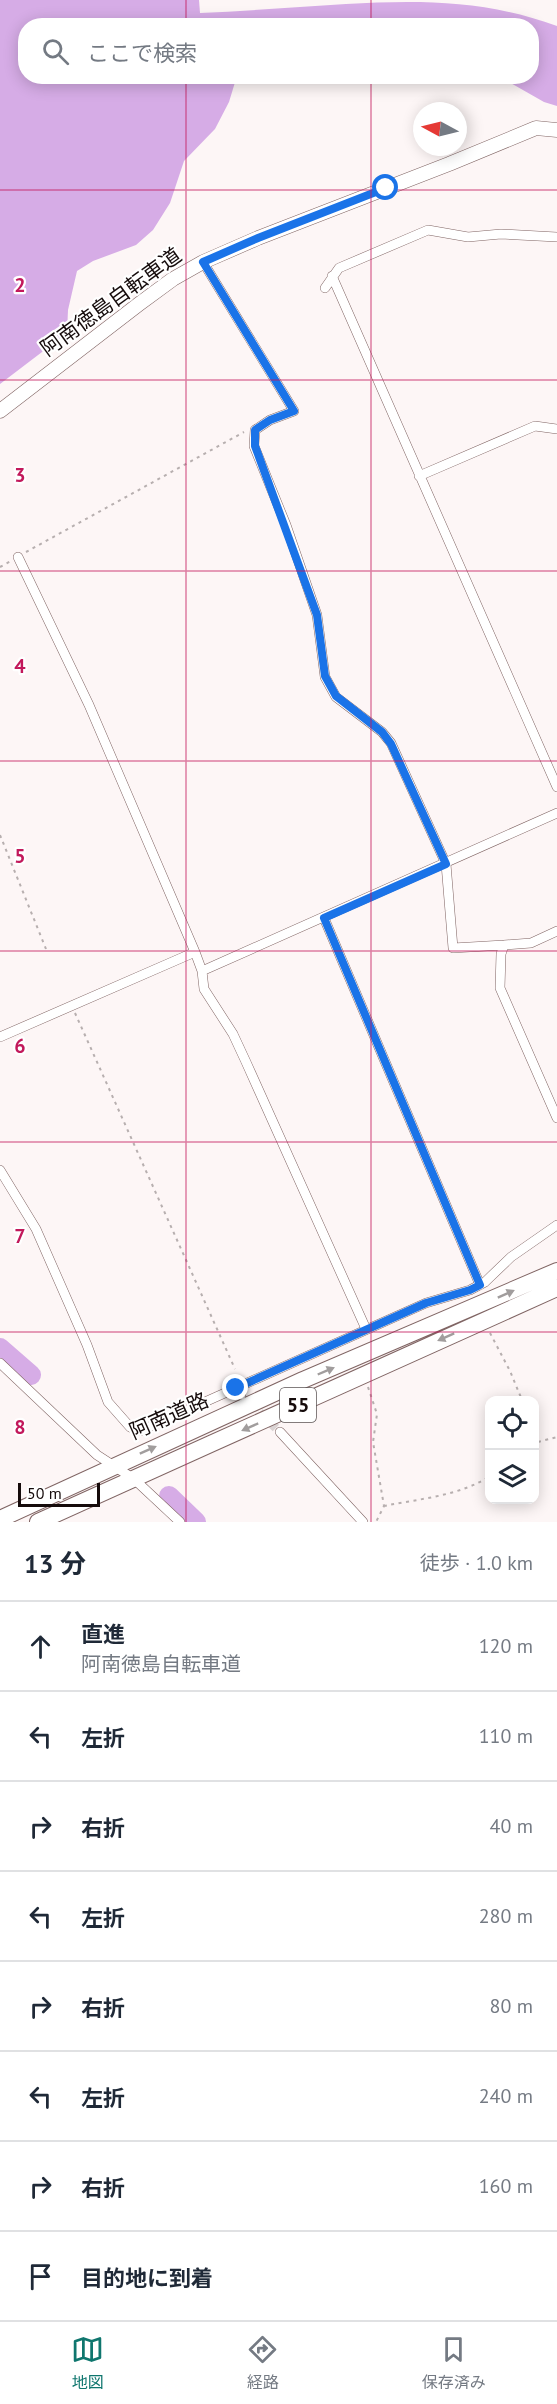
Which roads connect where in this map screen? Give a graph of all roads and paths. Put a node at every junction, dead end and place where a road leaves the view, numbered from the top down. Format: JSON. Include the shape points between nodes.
{"nodes":[{"id":1,"x":557,"y":130,"type":"edge"},
{"id":2,"x":557,"y":237,"type":"edge"},
{"id":3,"x":203,"y":262,"type":"junction"},
{"id":4,"x":332,"y":276,"type":"junction"},
{"id":5,"x":325,"y":288,"type":"dead end"},
{"id":6,"x":0,"y":411,"type":"edge"},
{"id":7,"x":557,"y":429,"type":"edge"},
{"id":8,"x":255,"y":430,"type":"junction"},
{"id":9,"x":419,"y":476,"type":"junction"},
{"id":10,"x":18,"y":557,"type":"joint"},
{"id":11,"x":557,"y":788,"type":"edge"},
{"id":12,"x":557,"y":813,"type":"edge"},
{"id":13,"x":0,"y":835,"type":"edge"},
{"id":14,"x":446,"y":864,"type":"junction"},
{"id":15,"x":324,"y":918,"type":"junction"},
{"id":16,"x":557,"y":931,"type":"edge"},
{"id":17,"x":504,"y":945,"type":"junction"},
{"id":18,"x":46,"y":949,"type":"dead end"},
{"id":19,"x":195,"y":952,"type":"junction"},
{"id":20,"x":202,"y":971,"type":"junction"},
{"id":21,"x":74,"y":1012,"type":"dead end"},
{"id":22,"x":0,"y":1037,"type":"edge"},
{"id":23,"x":557,"y":1118,"type":"edge"},
{"id":24,"x":0,"y":1170,"type":"edge"},
{"id":25,"x":557,"y":1225,"type":"edge"},
{"id":26,"x":557,"y":1271,"type":"edge"},
{"id":27,"x":480,"y":1285,"type":"junction"},
{"id":28,"x":557,"y":1288,"type":"edge"},
{"id":29,"x":470,"y":1290,"type":"junction"},
{"id":30,"x":480,"y":1314,"type":"junction"},
{"id":31,"x":366,"y":1329,"type":"junction"},
{"id":32,"x":0,"y":1363,"type":"edge"},
{"id":33,"x":235,"y":1369,"type":"dead end"},
{"id":34,"x":362,"y":1374,"type":"junction"},
{"id":35,"x":520,"y":1396,"type":"edge"},
{"id":36,"x":280,"y":1432,"type":"tunnel mouth"},
{"id":37,"x":557,"y":1437,"type":"edge"},
{"id":38,"x":539,"y":1442,"type":"edge"},
{"id":39,"x":113,"y":1466,"type":"junction"},
{"id":40,"x":134,"y":1479,"type":"junction"},
{"id":41,"x":485,"y":1479,"type":"edge"},
{"id":42,"x":384,"y":1506,"type":"junction"},
{"id":43,"x":0,"y":1519,"type":"edge"},
{"id":44,"x":38,"y":1522,"type":"edge"},
{"id":45,"x":180,"y":1522,"type":"edge"},
{"id":46,"x":363,"y":1522,"type":"edge"},
{"id":47,"x":376,"y":1522,"type":"edge"}],
"edges":[{"from":1,"to":3,"type":"main road","name":"阿南徳島自転車道","via":[[536,128]]},
{"from":2,"to":4,"type":"street","via":[[468,237],[428,230],[339,268]]},
{"from":3,"to":6,"type":"main road","name":"阿南徳島自転車道","via":[[173,279]]},
{"from":3,"to":8,"type":"street","via":[[294,411]]},
{"from":4,"to":5,"type":"street"},
{"from":4,"to":9,"type":"street"},
{"from":7,"to":9,"type":"street","via":[[536,426]]},
{"from":8,"to":10,"type":"path","via":[[248,430]]},
{"from":8,"to":14,"type":"street","via":[[255,446],[317,615],[325,676],[336,696],[382,732],[391,744]]},
{"from":9,"to":11,"type":"street"},
{"from":10,"to":19,"type":"street","via":[[90,705]]},
{"from":12,"to":14,"type":"street"},
{"from":13,"to":18,"type":"path"},
{"from":14,"to":15,"type":"street"},
{"from":14,"to":17,"type":"street","via":[[453,948]]},
{"from":15,"to":20,"type":"street"},
{"from":15,"to":27,"type":"street"},
{"from":16,"to":17,"type":"street","via":[[531,943]]},
{"from":17,"to":23,"type":"street","via":[[500,988]]},
{"from":19,"to":20,"type":"street"},
{"from":19,"to":22,"type":"street"},
{"from":20,"to":31,"type":"street","via":[[204,989],[233,1034]]},
{"from":21,"to":33,"type":"path"},
{"from":24,"to":31,"type":"street","via":[[36,1228],[108,1402],[130,1427],[140,1431],[239,1392]]},
{"from":25,"to":27,"type":"street","via":[[511,1257]]},
{"from":30,"to":26,"type":"highway","name":"阿南道路","number":"55","one_way":true},
{"from":27,"to":29,"type":"street"},
{"from":28,"to":30,"type":"highway","name":"阿南道路","number":"55"},
{"from":29,"to":30,"type":"street"},
{"from":29,"to":31,"type":"street","via":[[426,1303]]},
{"from":30,"to":34,"type":"highway","name":"阿南道路","number":"55","one_way":true},
{"from":30,"to":35,"type":"path"},
{"from":39,"to":30,"type":"highway","name":"阿南道路","number":"55","one_way":true,"via":[[303,1380]]},
{"from":32,"to":39,"type":"street"},
{"from":34,"to":40,"type":"highway","name":"阿南道路","number":"55","one_way":true},
{"from":34,"to":42,"type":"path","via":[[377,1414],[374,1442]]},
{"from":36,"to":46,"type":"street"},
{"from":37,"to":38,"type":"path"},
{"from":39,"to":40,"type":"street"},
{"from":39,"to":43,"type":"highway","name":"阿南道路","number":"55"},
{"from":40,"to":44,"type":"highway","name":"阿南道路","number":"55"},
{"from":40,"to":45,"type":"street"},
{"from":41,"to":42,"type":"path","via":[[478,1484]]},
{"from":42,"to":47,"type":"path"}]}
